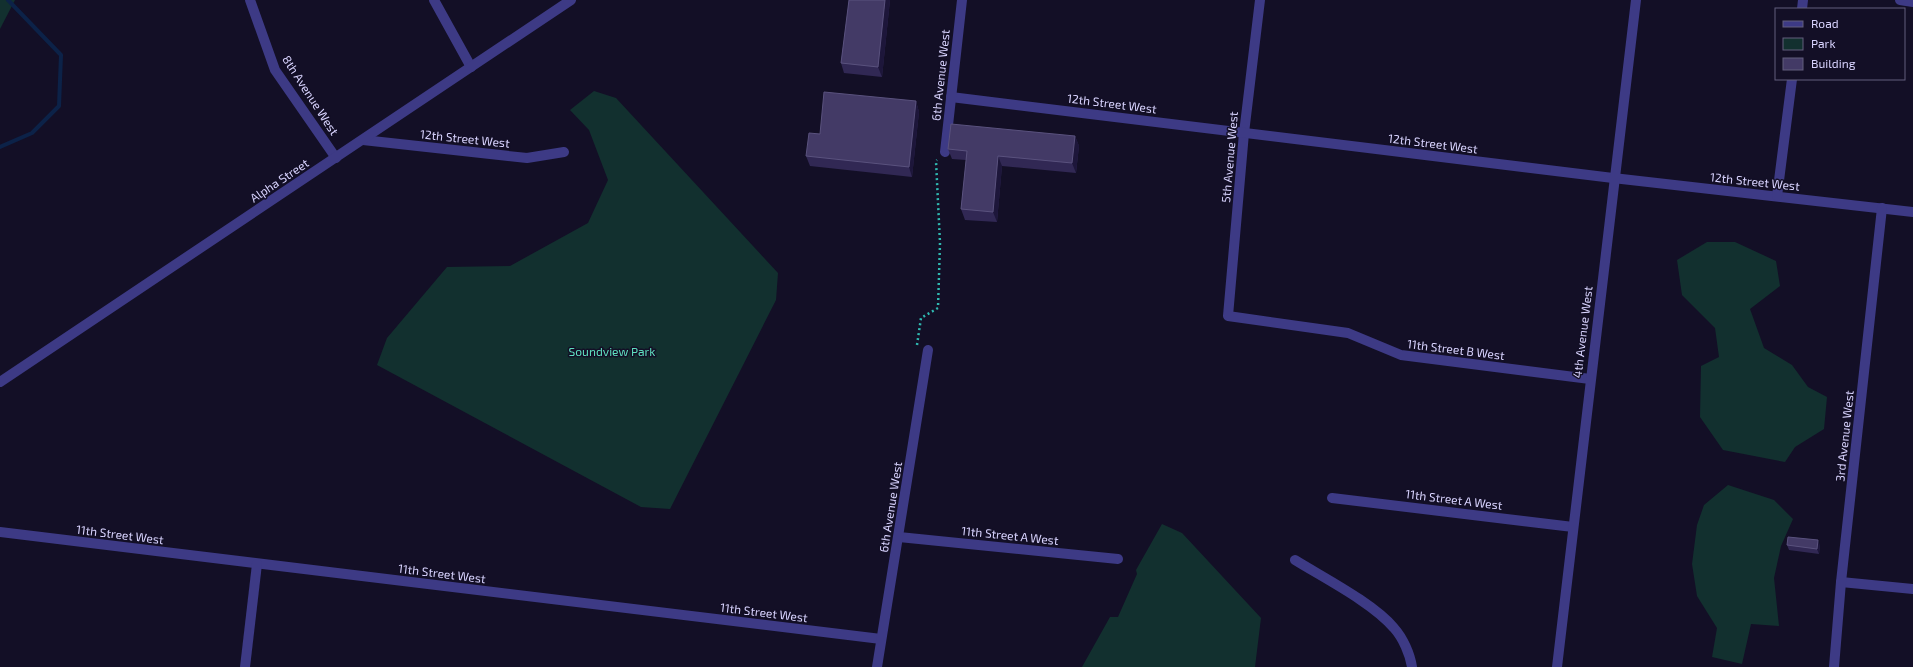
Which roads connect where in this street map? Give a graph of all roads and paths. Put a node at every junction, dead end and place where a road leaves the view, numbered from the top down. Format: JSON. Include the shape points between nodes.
{"nodes":[{"id":1,"x":250,"y":0,"type":"edge"},
{"id":2,"x":434,"y":0,"type":"edge"},
{"id":3,"x":571,"y":0,"type":"edge"},
{"id":4,"x":962,"y":0,"type":"edge"},
{"id":5,"x":1260,"y":0,"type":"edge"},
{"id":6,"x":1636,"y":0,"type":"edge"},
{"id":7,"x":1900,"y":0,"type":"edge"},
{"id":8,"x":1913,"y":2,"type":"edge"},
{"id":9,"x":471,"y":67,"type":"junction"},
{"id":10,"x":1792,"y":80,"type":"edge"},
{"id":11,"x":951,"y":97,"type":"junction"},
{"id":12,"x":1244,"y":133,"type":"junction"},
{"id":13,"x":363,"y":140,"type":"junction"},
{"id":14,"x":564,"y":152,"type":"dead end"},
{"id":15,"x":945,"y":152,"type":"joint"},
{"id":16,"x":336,"y":158,"type":"junction"},
{"id":17,"x":1614,"y":178,"type":"junction"},
{"id":18,"x":1777,"y":196,"type":"junction"},
{"id":19,"x":1882,"y":208,"type":"junction"},
{"id":20,"x":1913,"y":212,"type":"edge"},
{"id":21,"x":1228,"y":316,"type":"joint"},
{"id":22,"x":928,"y":350,"type":"joint"},
{"id":23,"x":1590,"y":379,"type":"junction"},
{"id":24,"x":0,"y":382,"type":"edge"},
{"id":25,"x":1332,"y":498,"type":"dead end"},
{"id":26,"x":1573,"y":527,"type":"junction"},
{"id":27,"x":0,"y":532,"type":"edge"},
{"id":28,"x":899,"y":537,"type":"junction"},
{"id":29,"x":1118,"y":559,"type":"dead end"},
{"id":30,"x":1295,"y":560,"type":"dead end"},
{"id":31,"x":257,"y":564,"type":"junction"},
{"id":32,"x":1841,"y":582,"type":"junction"},
{"id":33,"x":1913,"y":589,"type":"edge"},
{"id":34,"x":881,"y":639,"type":"junction"},
{"id":35,"x":245,"y":667,"type":"edge"},
{"id":36,"x":878,"y":667,"type":"edge"},
{"id":37,"x":1412,"y":667,"type":"edge"},
{"id":38,"x":1557,"y":667,"type":"edge"},
{"id":39,"x":1834,"y":667,"type":"edge"}],
"edges":[{"from":1,"to":16,"type":"street","name":"8th Avenue West","via":[[276,70]]},
{"from":2,"to":9,"type":"street"},
{"from":3,"to":9,"type":"street","name":"Alpha Street"},
{"from":4,"to":11,"type":"street","name":"6th Avenue West"},
{"from":5,"to":12,"type":"street","name":"5th Avenue West"},
{"from":6,"to":17,"type":"street","name":"4th Avenue West"},
{"from":7,"to":8,"type":"street"},
{"from":9,"to":13,"type":"street","name":"Alpha Street"},
{"from":10,"to":18,"type":"street"},
{"from":11,"to":12,"type":"street","name":"12th Street West"},
{"from":11,"to":15,"type":"street","name":"6th Avenue West"},
{"from":12,"to":17,"type":"street","name":"12th Street West"},
{"from":12,"to":21,"type":"street","name":"5th Avenue West"},
{"from":13,"to":14,"type":"street","name":"12th Street West","via":[[527,158]]},
{"from":13,"to":16,"type":"street","name":"Alpha Street"},
{"from":15,"to":22,"type":"path","via":[[936,161],[940,243],[938,308],[921,318],[917,348]]},
{"from":16,"to":24,"type":"street","name":"Alpha Street"},
{"from":17,"to":18,"type":"street","name":"12th Street West"},
{"from":17,"to":23,"type":"street","name":"4th Avenue West"},
{"from":18,"to":19,"type":"street","name":"12th Street West"},
{"from":19,"to":20,"type":"street","name":"12th Street West"},
{"from":19,"to":32,"type":"street","name":"3rd Avenue West"},
{"from":21,"to":23,"type":"street","name":"11th Street B West","via":[[1348,333],[1401,355]]},
{"from":22,"to":28,"type":"street","name":"6th Avenue West"},
{"from":23,"to":26,"type":"street","name":"4th Avenue West"},
{"from":25,"to":26,"type":"street","name":"11th Street A West"},
{"from":26,"to":38,"type":"street","name":"4th Avenue West"},
{"from":27,"to":31,"type":"street","name":"11th Street West"},
{"from":28,"to":29,"type":"street","name":"11th Street A West"},
{"from":28,"to":34,"type":"street","name":"6th Avenue West"},
{"from":30,"to":37,"type":"street","via":[[1371,608],[1394,628],[1405,646]]},
{"from":31,"to":34,"type":"street","name":"11th Street West"},
{"from":31,"to":35,"type":"street"},
{"from":32,"to":33,"type":"street"},
{"from":32,"to":39,"type":"street","name":"3rd Avenue West"},
{"from":34,"to":36,"type":"street","name":"6th Avenue West"}]}
